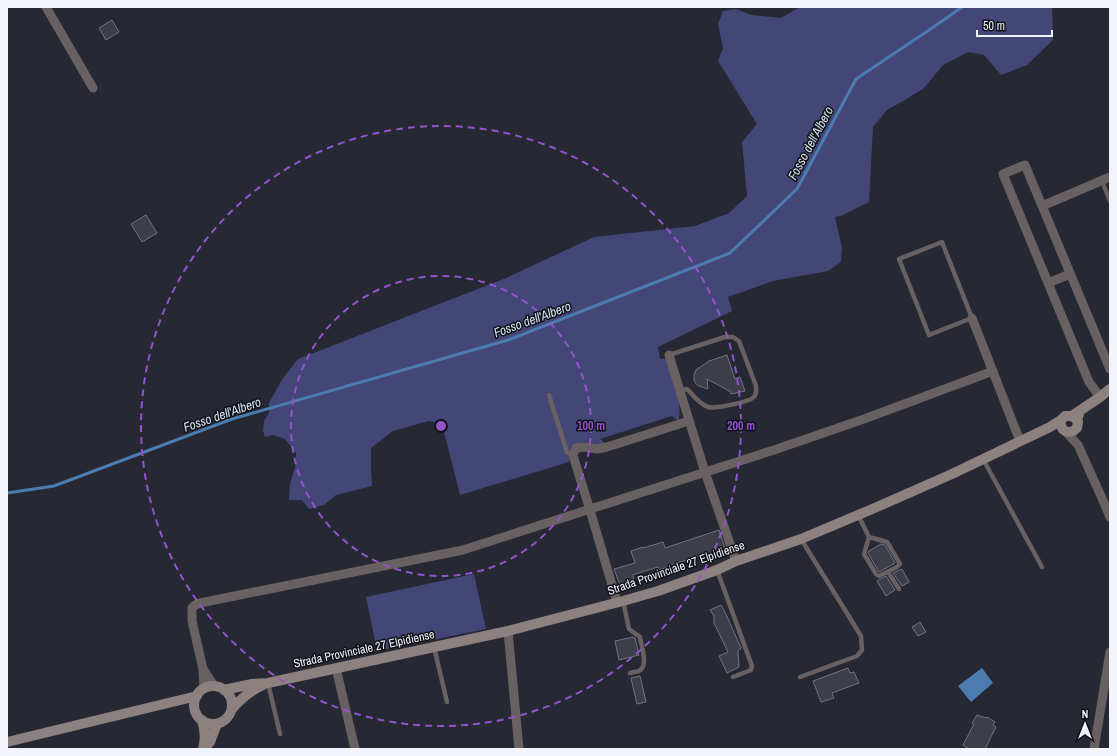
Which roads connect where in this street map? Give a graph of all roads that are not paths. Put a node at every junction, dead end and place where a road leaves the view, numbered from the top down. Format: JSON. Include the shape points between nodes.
{"nodes":[{"id":1,"x":46,"y":7,"type":"edge"},
{"id":2,"x":93,"y":88,"type":"dead end"},
{"id":3,"x":1106,"y":179,"type":"edge"},
{"id":4,"x":1110,"y":201,"type":"edge"},
{"id":5,"x":1042,"y":206,"type":"junction"},
{"id":6,"x":1070,"y":274,"type":"junction"},
{"id":7,"x":1048,"y":283,"type":"junction"},
{"id":8,"x":972,"y":318,"type":"junction"},
{"id":9,"x":1106,"y":352,"type":"edge"},
{"id":10,"x":669,"y":355,"type":"joint"},
{"id":11,"x":1110,"y":370,"type":"edge"},
{"id":12,"x":993,"y":371,"type":"junction"},
{"id":13,"x":1110,"y":389,"type":"edge"},
{"id":14,"x":680,"y":391,"type":"junction"},
{"id":15,"x":549,"y":395,"type":"dead end"},
{"id":16,"x":1100,"y":397,"type":"junction"},
{"id":17,"x":1076,"y":417,"type":"junction"},
{"id":18,"x":689,"y":421,"type":"junction"},
{"id":19,"x":1063,"y":426,"type":"junction"},
{"id":20,"x":1020,"y":441,"type":"junction"},
{"id":21,"x":1078,"y":446,"type":"junction"},
{"id":22,"x":573,"y":455,"type":"junction"},
{"id":23,"x":983,"y":459,"type":"junction"},
{"id":24,"x":705,"y":472,"type":"junction"},
{"id":25,"x":590,"y":510,"type":"junction"},
{"id":26,"x":858,"y":515,"type":"junction"},
{"id":27,"x":1110,"y":517,"type":"edge"},
{"id":28,"x":869,"y":536,"type":"junction"},
{"id":29,"x":801,"y":539,"type":"junction"},
{"id":30,"x":736,"y":562,"type":"junction"},
{"id":31,"x":1042,"y":567,"type":"dead end"},
{"id":32,"x":718,"y":570,"type":"junction"},
{"id":33,"x":888,"y":572,"type":"junction"},
{"id":34,"x":899,"y":589,"type":"dead end"},
{"id":35,"x":620,"y":602,"type":"junction"},
{"id":36,"x":508,"y":631,"type":"junction"},
{"id":37,"x":434,"y":647,"type":"junction"},
{"id":38,"x":1110,"y":652,"type":"edge"},
{"id":39,"x":336,"y":668,"type":"junction"},
{"id":40,"x":203,"y":669,"type":"junction"},
{"id":41,"x":630,"y":673,"type":"dead end"},
{"id":42,"x":733,"y":676,"type":"dead end"},
{"id":43,"x":800,"y":677,"type":"dead end"},
{"id":44,"x":268,"y":683,"type":"junction"},
{"id":45,"x":214,"y":686,"type":"junction"},
{"id":46,"x":204,"y":689,"type":"junction"},
{"id":47,"x":224,"y":690,"type":"junction"},
{"id":48,"x":196,"y":696,"type":"junction"},
{"id":49,"x":175,"y":702,"type":"junction"},
{"id":50,"x":447,"y":702,"type":"dead end"},
{"id":51,"x":232,"y":709,"type":"junction"},
{"id":52,"x":195,"y":712,"type":"junction"},
{"id":53,"x":202,"y":720,"type":"junction"},
{"id":54,"x":217,"y":724,"type":"junction"},
{"id":55,"x":280,"y":734,"type":"dead end"},
{"id":56,"x":7,"y":742,"type":"edge"},
{"id":57,"x":204,"y":749,"type":"edge"},
{"id":58,"x":355,"y":749,"type":"edge"},
{"id":59,"x":519,"y":749,"type":"edge"},
{"id":60,"x":1094,"y":749,"type":"edge"}],
"edges":[{"from":1,"to":2,"type":"street"},
{"from":3,"to":4,"type":"lane"},
{"from":3,"to":5,"type":"street"},
{"from":5,"to":6,"type":"street"},
{"from":5,"to":7,"type":"street","via":[[1025,165],[1003,174]]},
{"from":6,"to":7,"type":"street"},
{"from":6,"to":9,"type":"street"},
{"from":7,"to":16,"type":"street","via":[[1089,382]]},
{"from":8,"to":8,"type":"lane","via":[[929,335],[899,259],[942,242]]},
{"from":8,"to":12,"type":"street"},
{"from":9,"to":11,"type":"street"},
{"from":10,"to":14,"type":"street"},
{"from":10,"to":14,"type":"lane","via":[[725,337],[733,337],[739,341],[757,393],[749,400],[715,408],[707,407],[698,401],[687,389]]},
{"from":12,"to":20,"type":"street"},
{"from":12,"to":24,"type":"street","via":[[864,419]]},
{"from":13,"to":16,"type":"main road","name":"Strada Provinciale 27 Elpidiense"},
{"from":14,"to":18,"type":"street"},
{"from":15,"to":22,"type":"lane","via":[[567,452]]},
{"from":16,"to":17,"type":"main road","name":"Strada Provinciale 27 Elpidiense"},
{"from":17,"to":19,"type":"main road","name":"Strada Provinciale 27 Elpidiense","via":[[1065,416]]},
{"from":17,"to":19,"type":"main road","name":"Strada Provinciale 27 Elpidiense","via":[[1077,428],[1072,432]]},
{"from":17,"to":21,"type":"street"},
{"from":18,"to":22,"type":"street","via":[[607,447],[576,448]]},
{"from":18,"to":24,"type":"street"},
{"from":19,"to":20,"type":"main road","name":"Strada Provinciale 27 Elpidiense","via":[[1050,428]]},
{"from":19,"to":21,"type":"street"},
{"from":20,"to":23,"type":"main road","name":"Strada Provinciale 27 Elpidiense"},
{"from":21,"to":27,"type":"street"},
{"from":22,"to":25,"type":"street"},
{"from":23,"to":26,"type":"main road","name":"Strada Provinciale 27 Elpidiense"},
{"from":23,"to":31,"type":"lane"},
{"from":24,"to":25,"type":"street"},
{"from":24,"to":30,"type":"street"},
{"from":25,"to":35,"type":"street"},
{"from":25,"to":40,"type":"street","via":[[463,550],[195,605],[192,608],[192,621]]},
{"from":26,"to":28,"type":"lane"},
{"from":26,"to":29,"type":"main road","name":"Strada Provinciale 27 Elpidiense"},
{"from":28,"to":33,"type":"lane","via":[[864,554],[876,574],[879,576]]},
{"from":28,"to":33,"type":"lane","via":[[887,542],[900,564]]},
{"from":29,"to":30,"type":"main road","name":"Strada Provinciale 27 Elpidiense"},
{"from":29,"to":43,"type":"lane","via":[[861,636],[862,650],[857,656]]},
{"from":30,"to":32,"type":"main road","name":"Strada Provinciale 27 Elpidiense"},
{"from":32,"to":35,"type":"main road","name":"Strada Provinciale 27 Elpidiense"},
{"from":32,"to":42,"type":"lane","via":[[752,666],[751,670]]},
{"from":33,"to":34,"type":"lane"},
{"from":35,"to":36,"type":"main road","name":"Strada Provinciale 27 Elpidiense"},
{"from":35,"to":41,"type":"lane","via":[[629,629],[640,637],[645,662],[641,670]]},
{"from":36,"to":37,"type":"main road","name":"Strada Provinciale 27 Elpidiense"},
{"from":36,"to":59,"type":"street"},
{"from":37,"to":39,"type":"main road","name":"Strada Provinciale 27 Elpidiense"},
{"from":37,"to":50,"type":"lane"},
{"from":38,"to":60,"type":"street"},
{"from":39,"to":44,"type":"main road","name":"Strada Provinciale 27 Elpidiense"},
{"from":39,"to":58,"type":"street"},
{"from":40,"to":45,"type":"street"},
{"from":40,"to":46,"type":"street"},
{"from":44,"to":47,"type":"main road","name":"Strada Provinciale 27 Elpidiense"},
{"from":44,"to":51,"type":"main road","name":"Strada Provinciale 27 Elpidiense","via":[[241,698]]},
{"from":44,"to":55,"type":"lane"},
{"from":45,"to":46,"type":"main road"},
{"from":45,"to":47,"type":"main road"},
{"from":46,"to":48,"type":"main road"},
{"from":47,"to":51,"type":"main road","via":[[231,698]]},
{"from":48,"to":49,"type":"main road"},
{"from":48,"to":52,"type":"main road"},
{"from":49,"to":52,"type":"main road"},
{"from":49,"to":56,"type":"main road"},
{"from":51,"to":54,"type":"main road","name":"Strada Provinciale 27 Elpidiense","via":[[227,718]]},
{"from":52,"to":53,"type":"main road"},
{"from":53,"to":54,"type":"main road"},
{"from":53,"to":57,"type":"main road","via":[[206,741]]},
{"from":54,"to":57,"type":"main road","via":[[210,742]]}]}
